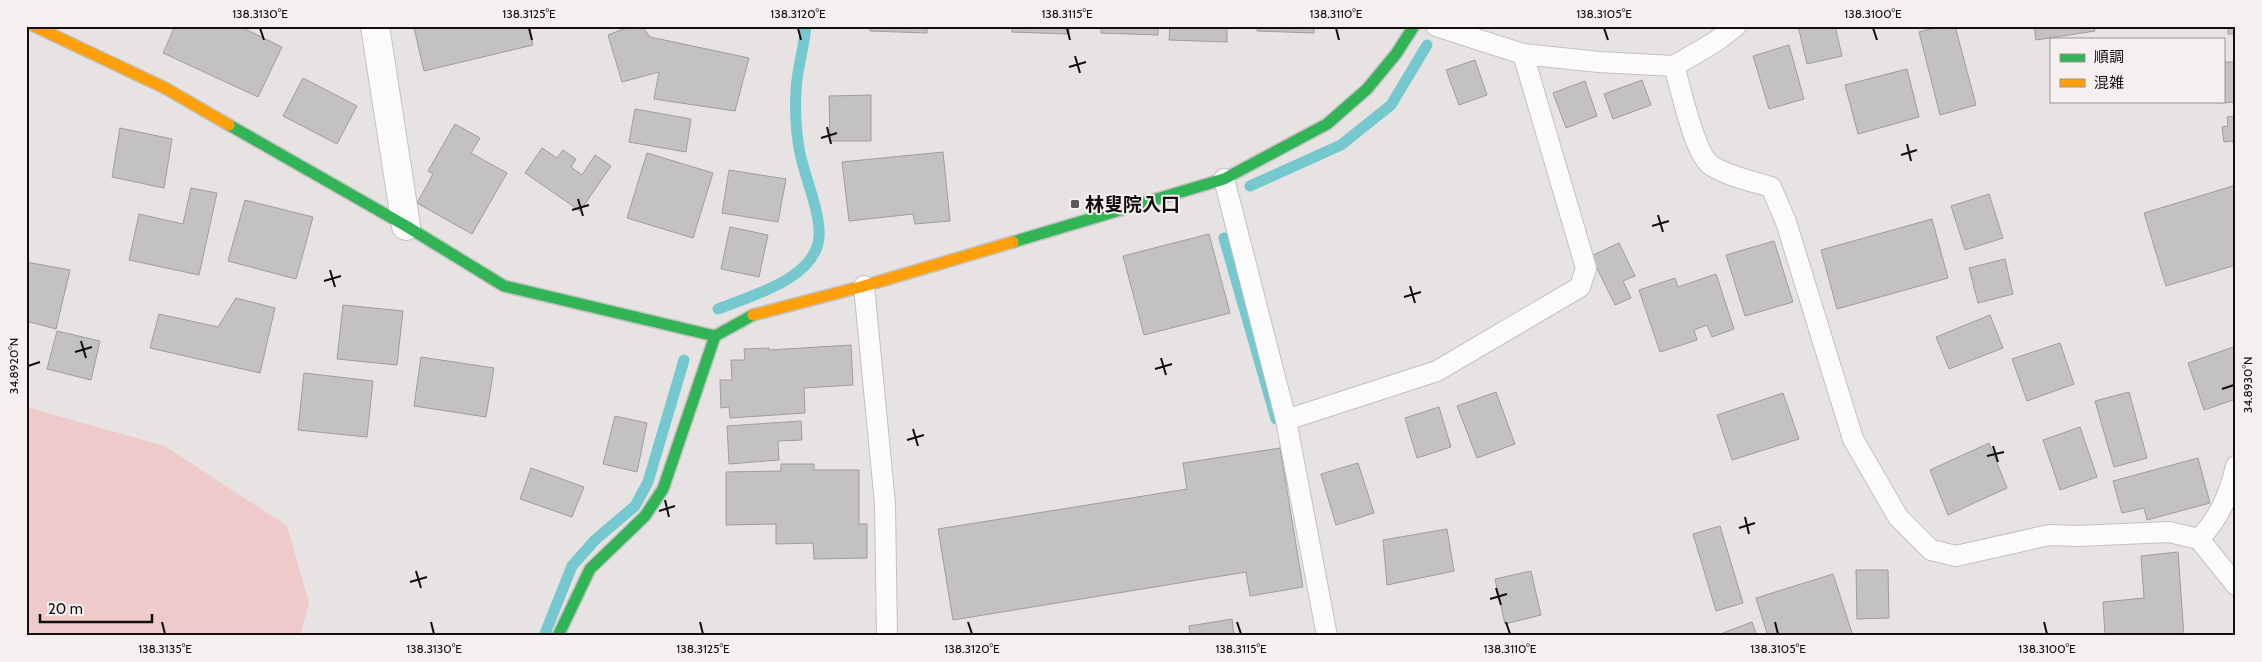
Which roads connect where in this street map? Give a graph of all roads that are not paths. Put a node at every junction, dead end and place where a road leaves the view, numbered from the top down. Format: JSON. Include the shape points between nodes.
{"nodes":[{"id":1,"x":34,"y":26,"type":"edge"},
{"id":2,"x":375,"y":26,"type":"edge"},
{"id":3,"x":1414,"y":26,"type":"edge"},
{"id":4,"x":1436,"y":26,"type":"edge"},
{"id":5,"x":1736,"y":26,"type":"edge"},
{"id":6,"x":1523,"y":54,"type":"junction"},
{"id":7,"x":1674,"y":66,"type":"junction"},
{"id":8,"x":1224,"y":179,"type":"junction"},
{"id":9,"x":406,"y":226,"type":"junction"},
{"id":10,"x":864,"y":286,"type":"junction"},
{"id":11,"x":715,"y":336,"type":"junction"},
{"id":12,"x":1286,"y":420,"type":"junction"},
{"id":13,"x":2236,"y":466,"type":"edge"},
{"id":14,"x":2199,"y":539,"type":"junction"},
{"id":15,"x":2236,"y":585,"type":"edge"},
{"id":16,"x":558,"y":636,"type":"edge"},
{"id":17,"x":887,"y":636,"type":"edge"},
{"id":18,"x":1327,"y":636,"type":"edge"}],
"edges":[{"from":1,"to":9,"type":"street","via":[[164,88]]},
{"from":2,"to":9,"type":"street"},
{"from":3,"to":8,"type":"street","via":[[1367,89],[1327,124]]},
{"from":4,"to":6,"type":"lane"},
{"from":5,"to":7,"type":"lane"},
{"from":6,"to":7,"type":"lane"},
{"from":6,"to":12,"type":"lane","via":[[1586,268],[1580,287],[1437,371]]},
{"from":7,"to":14,"type":"lane","via":[[1698,150],[1711,166],[1771,187],[1786,222],[1853,439],[1898,517],[1931,550],[1956,556],[2049,535],[2170,532]]},
{"from":8,"to":10,"type":"street"},
{"from":8,"to":12,"type":"lane"},
{"from":9,"to":11,"type":"street","via":[[504,286]]},
{"from":10,"to":11,"type":"street","via":[[750,316]]},
{"from":10,"to":17,"type":"lane","via":[[885,504]]},
{"from":11,"to":16,"type":"street","via":[[663,489],[646,516],[590,569]]},
{"from":12,"to":18,"type":"lane"},
{"from":13,"to":14,"type":"lane","via":[[2230,491],[2213,525]]},
{"from":14,"to":15,"type":"lane"}]}
